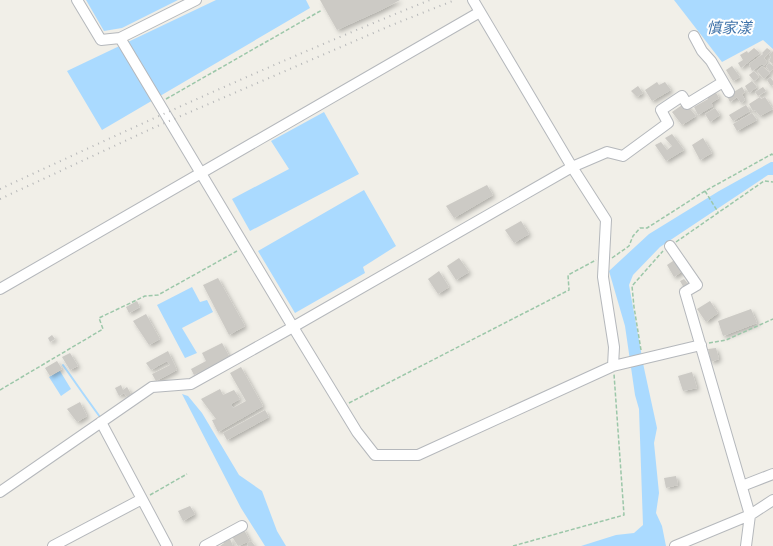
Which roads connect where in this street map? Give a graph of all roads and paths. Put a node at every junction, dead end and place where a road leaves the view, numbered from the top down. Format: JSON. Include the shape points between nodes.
{"nodes":[{"id":1,"x":77,"y":0,"type":"edge"},
{"id":2,"x":196,"y":0,"type":"edge"},
{"id":3,"x":473,"y":0,"type":"edge"},
{"id":4,"x":322,"y":10,"type":"dead end"},
{"id":5,"x":480,"y":12,"type":"junction"},
{"id":6,"x":694,"y":36,"type":"dead end"},
{"id":7,"x":120,"y":38,"type":"junction"},
{"id":8,"x":723,"y":82,"type":"junction"},
{"id":9,"x":729,"y":92,"type":"dead end"},
{"id":10,"x":159,"y":103,"type":"junction"},
{"id":11,"x":772,"y":154,"type":"edge"},
{"id":12,"x":773,"y":157,"type":"edge"},
{"id":13,"x":572,"y":168,"type":"junction"},
{"id":14,"x":201,"y":173,"type":"junction"},
{"id":15,"x":705,"y":190,"type":"junction"},
{"id":16,"x":718,"y":212,"type":"dead end"},
{"id":17,"x":245,"y":246,"type":"junction"},
{"id":18,"x":670,"y":246,"type":"dead end"},
{"id":19,"x":604,"y":260,"type":"junction"},
{"id":20,"x":0,"y":289,"type":"edge"},
{"id":21,"x":773,"y":319,"type":"edge"},
{"id":22,"x":293,"y":327,"type":"junction"},
{"id":23,"x":701,"y":345,"type":"junction"},
{"id":24,"x":613,"y":366,"type":"junction"},
{"id":25,"x":0,"y":390,"type":"edge"},
{"id":26,"x":342,"y":407,"type":"junction"},
{"id":27,"x":101,"y":422,"type":"junction"},
{"id":28,"x":186,"y":474,"type":"dead end"},
{"id":29,"x":773,"y":474,"type":"edge"},
{"id":30,"x":742,"y":486,"type":"junction"},
{"id":31,"x":0,"y":492,"type":"edge"},
{"id":32,"x":142,"y":499,"type":"junction"},
{"id":33,"x":773,"y":500,"type":"edge"},
{"id":34,"x":750,"y":515,"type":"junction"},
{"id":35,"x":242,"y":526,"type":"dead end"},
{"id":36,"x":53,"y":546,"type":"edge"},
{"id":37,"x":167,"y":546,"type":"edge"},
{"id":38,"x":205,"y":546,"type":"edge"},
{"id":39,"x":513,"y":546,"type":"edge"},
{"id":40,"x":675,"y":546,"type":"edge"},
{"id":41,"x":746,"y":546,"type":"edge"}],
"edges":[{"from":1,"to":7,"type":"street","via":[[101,40]]},
{"from":2,"to":7,"type":"street"},
{"from":3,"to":5,"type":"street"},
{"from":4,"to":10,"type":"path"},
{"from":5,"to":13,"type":"street"},
{"from":5,"to":14,"type":"street"},
{"from":6,"to":8,"type":"street"},
{"from":7,"to":10,"type":"street"},
{"from":8,"to":9,"type":"street"},
{"from":8,"to":13,"type":"street","via":[[688,104],[682,96],[661,110],[668,122],[623,156],[607,152]]},
{"from":10,"to":14,"type":"street"},
{"from":11,"to":12,"type":"path"},
{"from":11,"to":15,"type":"path"},
{"from":13,"to":19,"type":"street","via":[[606,220]]},
{"from":13,"to":22,"type":"street"},
{"from":14,"to":17,"type":"street"},
{"from":14,"to":20,"type":"street"},
{"from":15,"to":16,"type":"path"},
{"from":15,"to":19,"type":"path","via":[[647,228],[640,228],[629,246]]},
{"from":17,"to":22,"type":"street"},
{"from":17,"to":25,"type":"path","via":[[158,295],[145,296],[99,318],[103,329]]},
{"from":18,"to":23,"type":"street","via":[[697,285],[685,292]]},
{"from":19,"to":24,"type":"street","via":[[603,277],[614,347]]},
{"from":19,"to":26,"type":"path","via":[[568,275],[569,290]]},
{"from":21,"to":23,"type":"path","via":[[726,340]]},
{"from":22,"to":26,"type":"street"},
{"from":22,"to":27,"type":"street","via":[[191,384],[152,387]]},
{"from":23,"to":24,"type":"street"},
{"from":23,"to":30,"type":"street"},
{"from":24,"to":26,"type":"street","via":[[418,455],[375,455],[356,432]]},
{"from":24,"to":39,"type":"path","via":[[624,515]]},
{"from":27,"to":31,"type":"street"},
{"from":27,"to":32,"type":"street"},
{"from":28,"to":32,"type":"path"},
{"from":29,"to":30,"type":"street"},
{"from":30,"to":34,"type":"street"},
{"from":32,"to":36,"type":"street"},
{"from":32,"to":37,"type":"street"},
{"from":33,"to":34,"type":"street"},
{"from":34,"to":40,"type":"street"},
{"from":34,"to":41,"type":"street"},
{"from":35,"to":38,"type":"street"}]}
